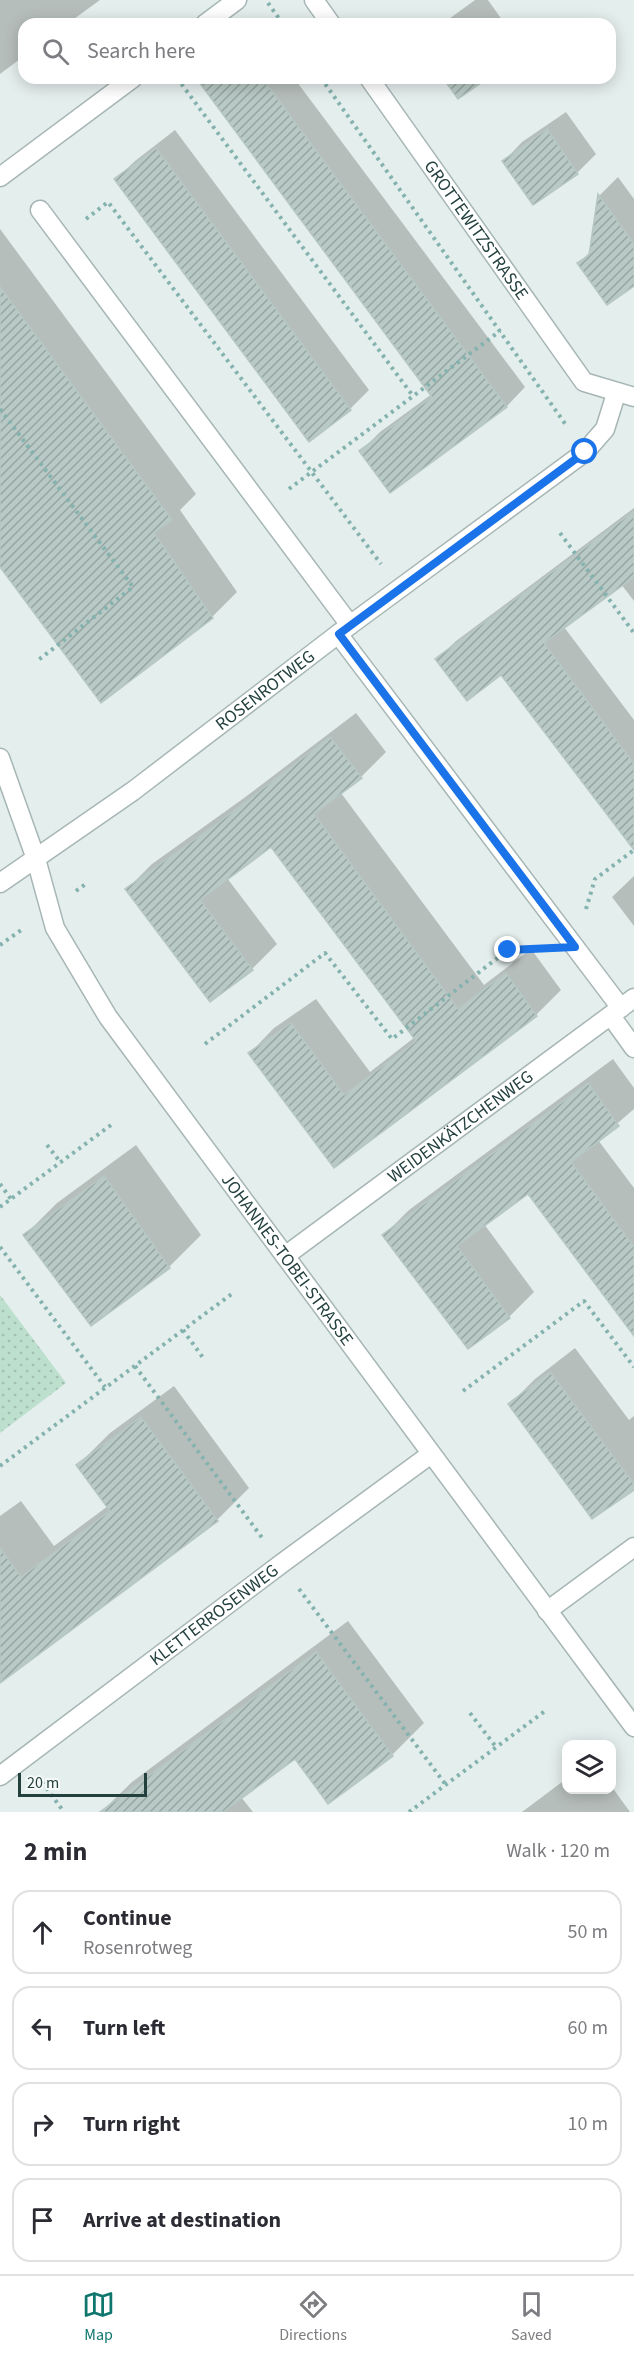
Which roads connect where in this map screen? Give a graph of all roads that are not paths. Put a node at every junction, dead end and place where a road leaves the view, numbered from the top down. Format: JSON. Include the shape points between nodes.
{"nodes":[{"id":1,"x":237,"y":0,"type":"edge"},
{"id":2,"x":314,"y":0,"type":"edge"},
{"id":3,"x":213,"y":18,"type":"edge"},
{"id":4,"x":327,"y":18,"type":"edge"},
{"id":5,"x":125,"y":84,"type":"edge"},
{"id":6,"x":373,"y":84,"type":"edge"},
{"id":7,"x":0,"y":177,"type":"edge"},
{"id":8,"x":40,"y":210,"type":"dead end"},
{"id":9,"x":625,"y":396,"type":"edge"},
{"id":10,"x":344,"y":629,"type":"junction"},
{"id":11,"x":0,"y":758,"type":"edge"},
{"id":12,"x":36,"y":859,"type":"junction"},
{"id":13,"x":0,"y":883,"type":"edge"},
{"id":14,"x":622,"y":1008,"type":"edge"},
{"id":15,"x":634,"y":1048,"type":"edge"},
{"id":16,"x":285,"y":1256,"type":"junction"},
{"id":17,"x":431,"y":1454,"type":"junction"},
{"id":18,"x":634,"y":1546,"type":"edge"},
{"id":19,"x":548,"y":1611,"type":"junction"},
{"id":20,"x":634,"y":1727,"type":"edge"},
{"id":21,"x":0,"y":1776,"type":"edge"}],
"edges":[{"from":1,"to":3,"type":"street"},
{"from":2,"to":4,"type":"street"},
{"from":5,"to":7,"type":"street"},
{"from":6,"to":9,"type":"street","name":"GROTTEWITZSTRASSE","via":[[584,382]]},
{"from":8,"to":10,"type":"street","via":[[263,508]]},
{"from":9,"to":10,"type":"street","name":"ROSENROTWEG","via":[[585,452]]},
{"from":10,"to":12,"type":"street","name":"ROSENROTWEG","via":[[133,791]]},
{"from":10,"to":14,"type":"street"},
{"from":11,"to":12,"type":"street","name":"JOHANNES-TOBEI-STRASSE"},
{"from":12,"to":13,"type":"street","name":"ROSENROTWEG"},
{"from":12,"to":16,"type":"street","name":"JOHANNES-TOBEI-STRASSE","via":[[56,928],[108,1017]]},
{"from":14,"to":15,"type":"street"},
{"from":14,"to":16,"type":"street","name":"WEIDENKÄTZCHENWEG"},
{"from":16,"to":17,"type":"street","name":"JOHANNES-TOBEI-STRASSE"},
{"from":17,"to":19,"type":"street","name":"JOHANNES-TOBEI-STRASSE"},
{"from":17,"to":21,"type":"street","name":"KLETTERROSENWEG"},
{"from":18,"to":19,"type":"street"},
{"from":19,"to":20,"type":"street","name":"JOHANNES-TOBEI-STRASSE"}]}
